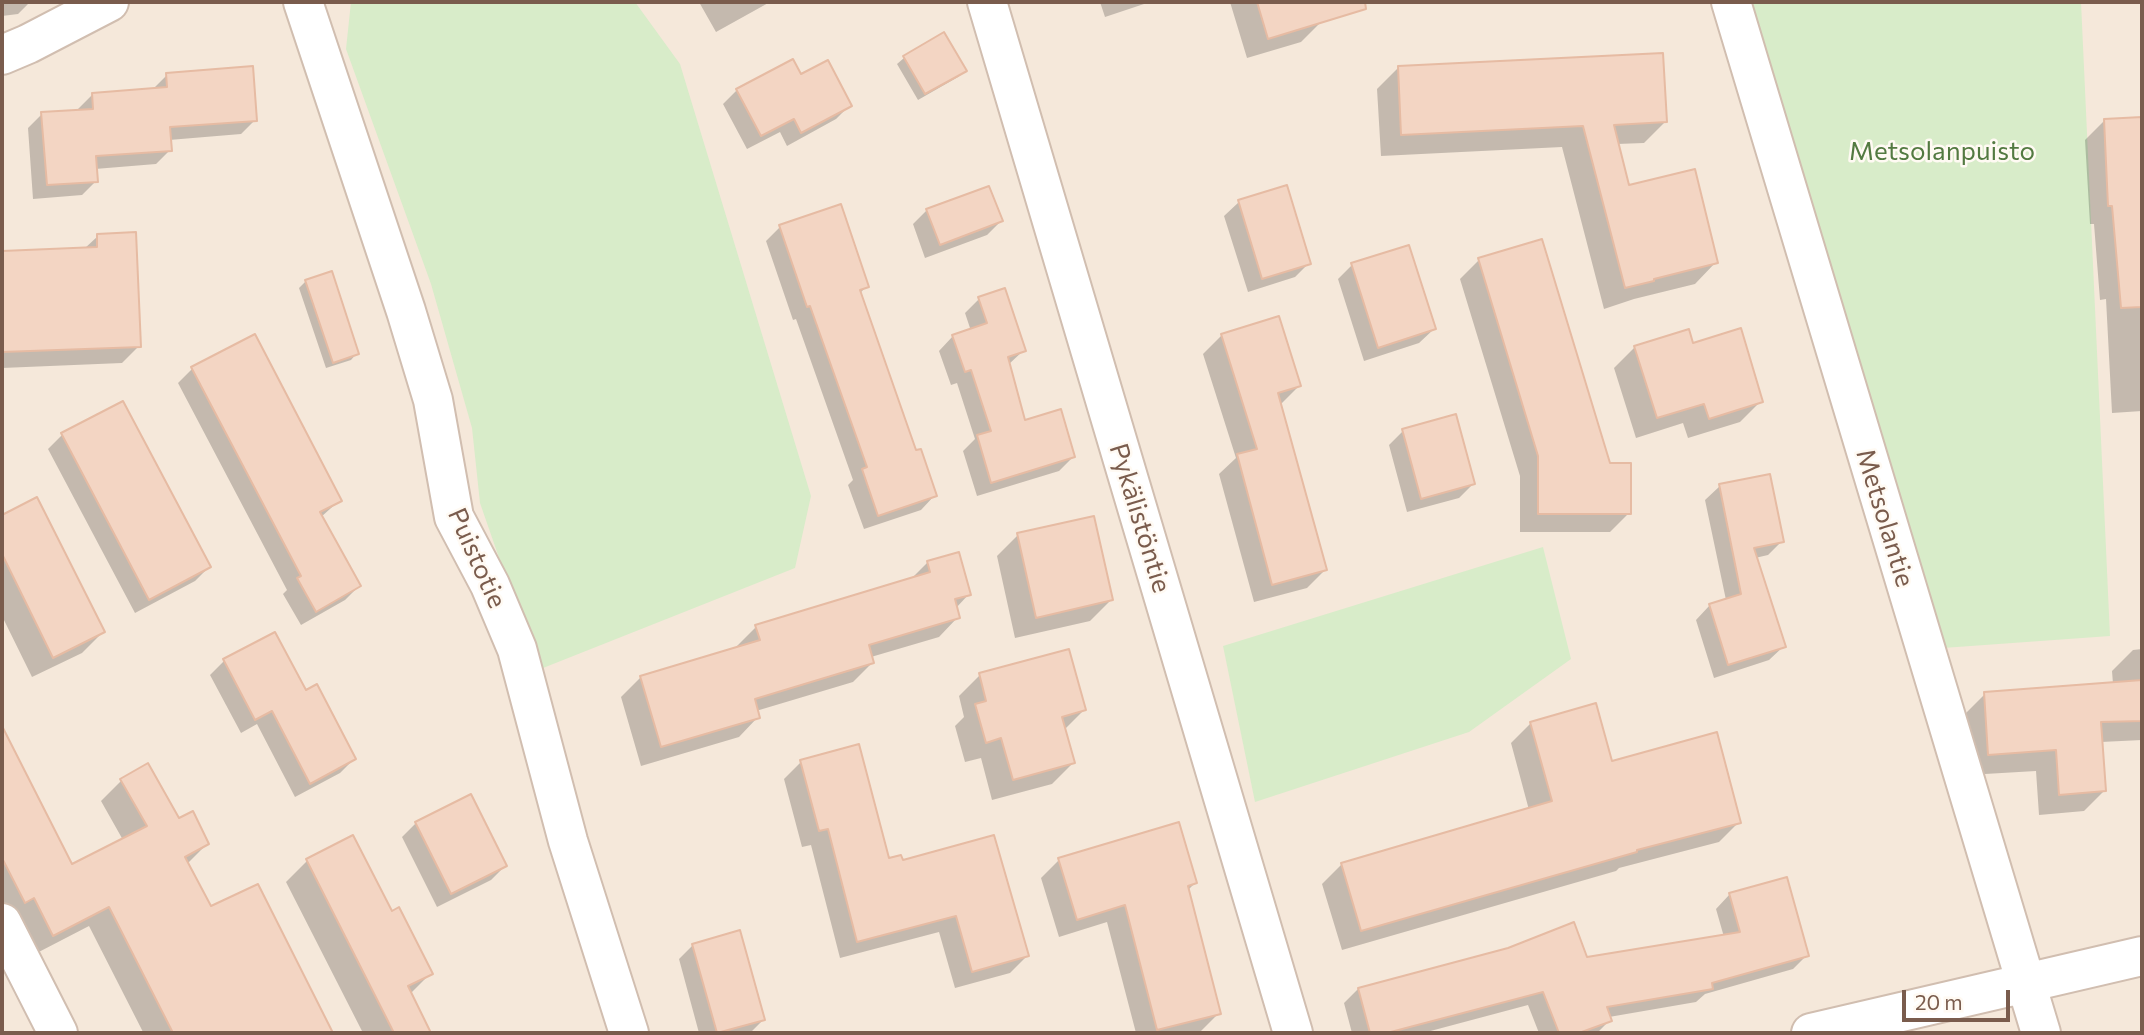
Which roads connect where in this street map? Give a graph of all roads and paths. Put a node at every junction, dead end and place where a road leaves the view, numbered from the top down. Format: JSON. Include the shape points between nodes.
{"nodes":[{"id":1,"x":109,"y":2,"type":"edge"},
{"id":2,"x":303,"y":2,"type":"edge"},
{"id":3,"x":987,"y":2,"type":"edge"},
{"id":4,"x":1731,"y":2,"type":"edge"},
{"id":5,"x":2,"y":55,"type":"edge"},
{"id":6,"x":2,"y":923,"type":"edge"},
{"id":7,"x":2142,"y":956,"type":"edge"},
{"id":8,"x":2025,"y":984,"type":"junction"},
{"id":9,"x":58,"y":1033,"type":"edge"},
{"id":10,"x":629,"y":1033,"type":"edge"},
{"id":11,"x":1293,"y":1033,"type":"edge"},
{"id":12,"x":1811,"y":1033,"type":"edge"},
{"id":13,"x":2041,"y":1033,"type":"edge"}],
"edges":[{"from":1,"to":5,"type":"street"},
{"from":2,"to":10,"type":"street","name":"Puistotie","via":[[407,311],[433,400],[454,517],[517,649],[568,841]]},
{"from":3,"to":11,"type":"street","name":"Pykälistöntie"},
{"from":4,"to":8,"type":"street","name":"Metsolantie"},
{"from":6,"to":9,"type":"street"},
{"from":7,"to":8,"type":"street"},
{"from":8,"to":12,"type":"street"},
{"from":8,"to":13,"type":"street","name":"Metsolantie"}]}
